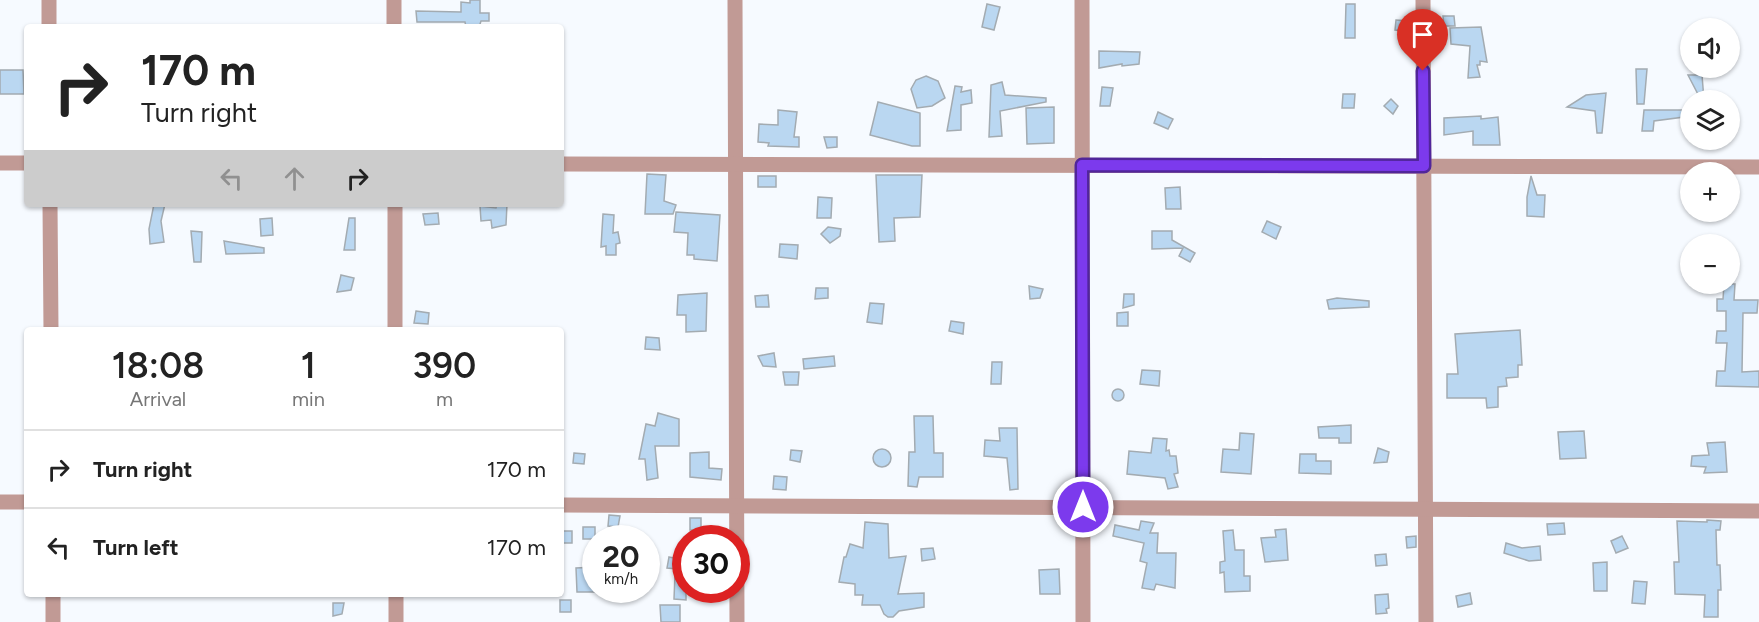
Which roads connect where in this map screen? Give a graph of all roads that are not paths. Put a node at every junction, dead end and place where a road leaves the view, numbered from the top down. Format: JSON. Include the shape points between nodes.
{"nodes":[{"id":1,"x":49,"y":0,"type":"edge"},
{"id":2,"x":394,"y":0,"type":"edge"},
{"id":3,"x":735,"y":0,"type":"edge"},
{"id":4,"x":1082,"y":0,"type":"edge"},
{"id":5,"x":1423,"y":0,"type":"edge"},
{"id":6,"x":49,"y":24,"type":"edge"},
{"id":7,"x":394,"y":24,"type":"edge"},
{"id":8,"x":0,"y":163,"type":"edge"},
{"id":9,"x":24,"y":163,"type":"edge"},
{"id":10,"x":564,"y":164,"type":"edge"},
{"id":11,"x":735,"y":164,"type":"junction"},
{"id":12,"x":1082,"y":165,"type":"junction"},
{"id":13,"x":1424,"y":166,"type":"junction"},
{"id":14,"x":1759,"y":166,"type":"edge"},
{"id":15,"x":50,"y":207,"type":"edge"},
{"id":16,"x":395,"y":207,"type":"edge"},
{"id":17,"x":51,"y":327,"type":"edge"},
{"id":18,"x":395,"y":327,"type":"edge"},
{"id":19,"x":0,"y":502,"type":"edge"},
{"id":20,"x":24,"y":502,"type":"edge"},
{"id":21,"x":564,"y":505,"type":"edge"},
{"id":22,"x":736,"y":506,"type":"junction"},
{"id":23,"x":1083,"y":507,"type":"junction"},
{"id":24,"x":1426,"y":509,"type":"junction"},
{"id":25,"x":1759,"y":511,"type":"edge"},
{"id":26,"x":53,"y":597,"type":"edge"},
{"id":27,"x":396,"y":597,"type":"edge"},
{"id":28,"x":53,"y":622,"type":"edge"},
{"id":29,"x":396,"y":622,"type":"edge"},
{"id":30,"x":737,"y":622,"type":"edge"},
{"id":31,"x":1083,"y":622,"type":"edge"},
{"id":32,"x":1426,"y":622,"type":"edge"}],
"edges":[{"from":1,"to":6,"type":"street"},
{"from":2,"to":7,"type":"street"},
{"from":3,"to":11,"type":"street"},
{"from":4,"to":12,"type":"street"},
{"from":5,"to":13,"type":"street"},
{"from":8,"to":9,"type":"street"},
{"from":10,"to":11,"type":"street"},
{"from":11,"to":12,"type":"street"},
{"from":11,"to":22,"type":"street"},
{"from":12,"to":13,"type":"street"},
{"from":12,"to":23,"type":"street"},
{"from":13,"to":14,"type":"street"},
{"from":13,"to":24,"type":"street"},
{"from":15,"to":17,"type":"street"},
{"from":16,"to":18,"type":"street"},
{"from":19,"to":20,"type":"street"},
{"from":21,"to":22,"type":"street"},
{"from":22,"to":23,"type":"street"},
{"from":22,"to":30,"type":"street"},
{"from":23,"to":24,"type":"street"},
{"from":23,"to":31,"type":"street"},
{"from":24,"to":25,"type":"street"},
{"from":24,"to":32,"type":"street"},
{"from":26,"to":28,"type":"street"},
{"from":27,"to":29,"type":"street"}]}
